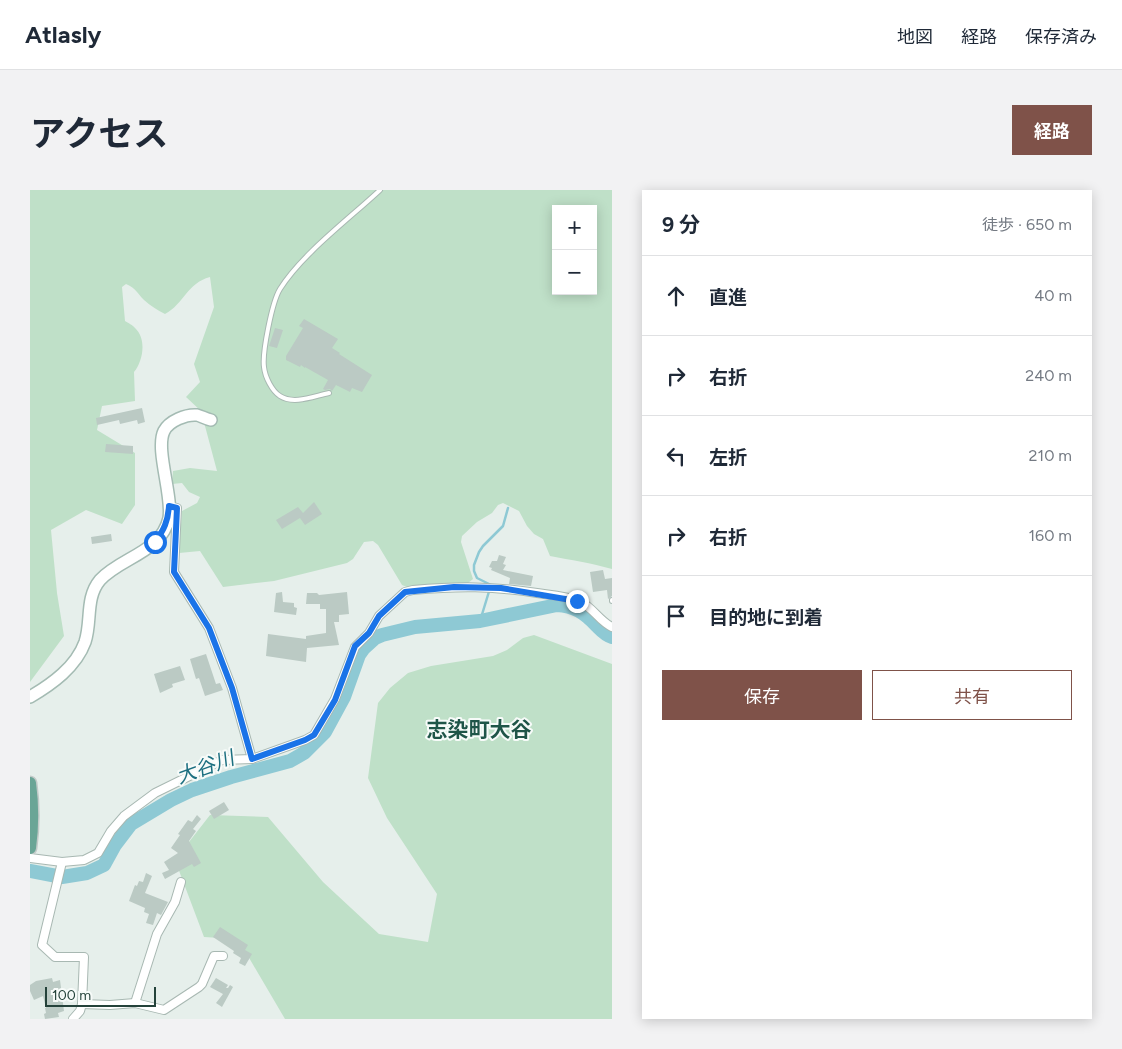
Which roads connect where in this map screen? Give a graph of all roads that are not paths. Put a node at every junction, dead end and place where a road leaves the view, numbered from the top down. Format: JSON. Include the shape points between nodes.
{"nodes":[{"id":1,"x":380,"y":190,"type":"edge"},
{"id":2,"x":329,"y":393,"type":"dead end"},
{"id":3,"x":211,"y":420,"type":"dead end"},
{"id":4,"x":169,"y":506,"type":"junction"},
{"id":5,"x":612,"y":627,"type":"edge"},
{"id":6,"x":30,"y":697,"type":"edge"},
{"id":7,"x":252,"y":759,"type":"junction"},
{"id":8,"x":30,"y":783,"type":"edge"},
{"id":9,"x":30,"y":848,"type":"edge"},
{"id":10,"x":30,"y":858,"type":"edge"},
{"id":11,"x":62,"y":864,"type":"junction"},
{"id":12,"x":181,"y":882,"type":"dead end"},
{"id":13,"x":223,"y":956,"type":"dead end"},
{"id":14,"x":135,"y":1003,"type":"junction"},
{"id":15,"x":82,"y":1004,"type":"junction"},
{"id":16,"x":73,"y":1019,"type":"edge"}],
"edges":[{"from":1,"to":2,"type":"lane","via":[[308,256],[280,290],[273,304],[263,366],[271,386],[280,397],[297,400]]},
{"from":3,"to":4,"type":"street","via":[[195,415],[178,419],[164,432],[162,445]]},
{"from":4,"to":6,"type":"street","via":[[169,518],[155,542],[111,570],[100,581],[91,597],[85,642],[74,662],[62,675]]},
{"from":4,"to":7,"type":"street","via":[[177,508],[174,572],[209,628],[232,688]]},
{"from":5,"to":7,"type":"street","via":[[590,607],[556,596],[472,586],[405,592],[379,616],[369,633],[355,646],[335,700],[314,735]]},
{"from":7,"to":11,"type":"street","via":[[222,760],[155,793],[124,816],[98,853],[84,860]]},
{"from":8,"to":9,"type":"main road","via":[[33,828]]},
{"from":10,"to":11,"type":"street"},
{"from":11,"to":15,"type":"street","via":[[42,945],[55,957],[84,957]]},
{"from":12,"to":14,"type":"street","via":[[175,902],[157,934]]},
{"from":13,"to":14,"type":"street","via":[[214,956],[199,987],[164,1010]]},
{"from":14,"to":15,"type":"street"},
{"from":15,"to":16,"type":"street"}]}
